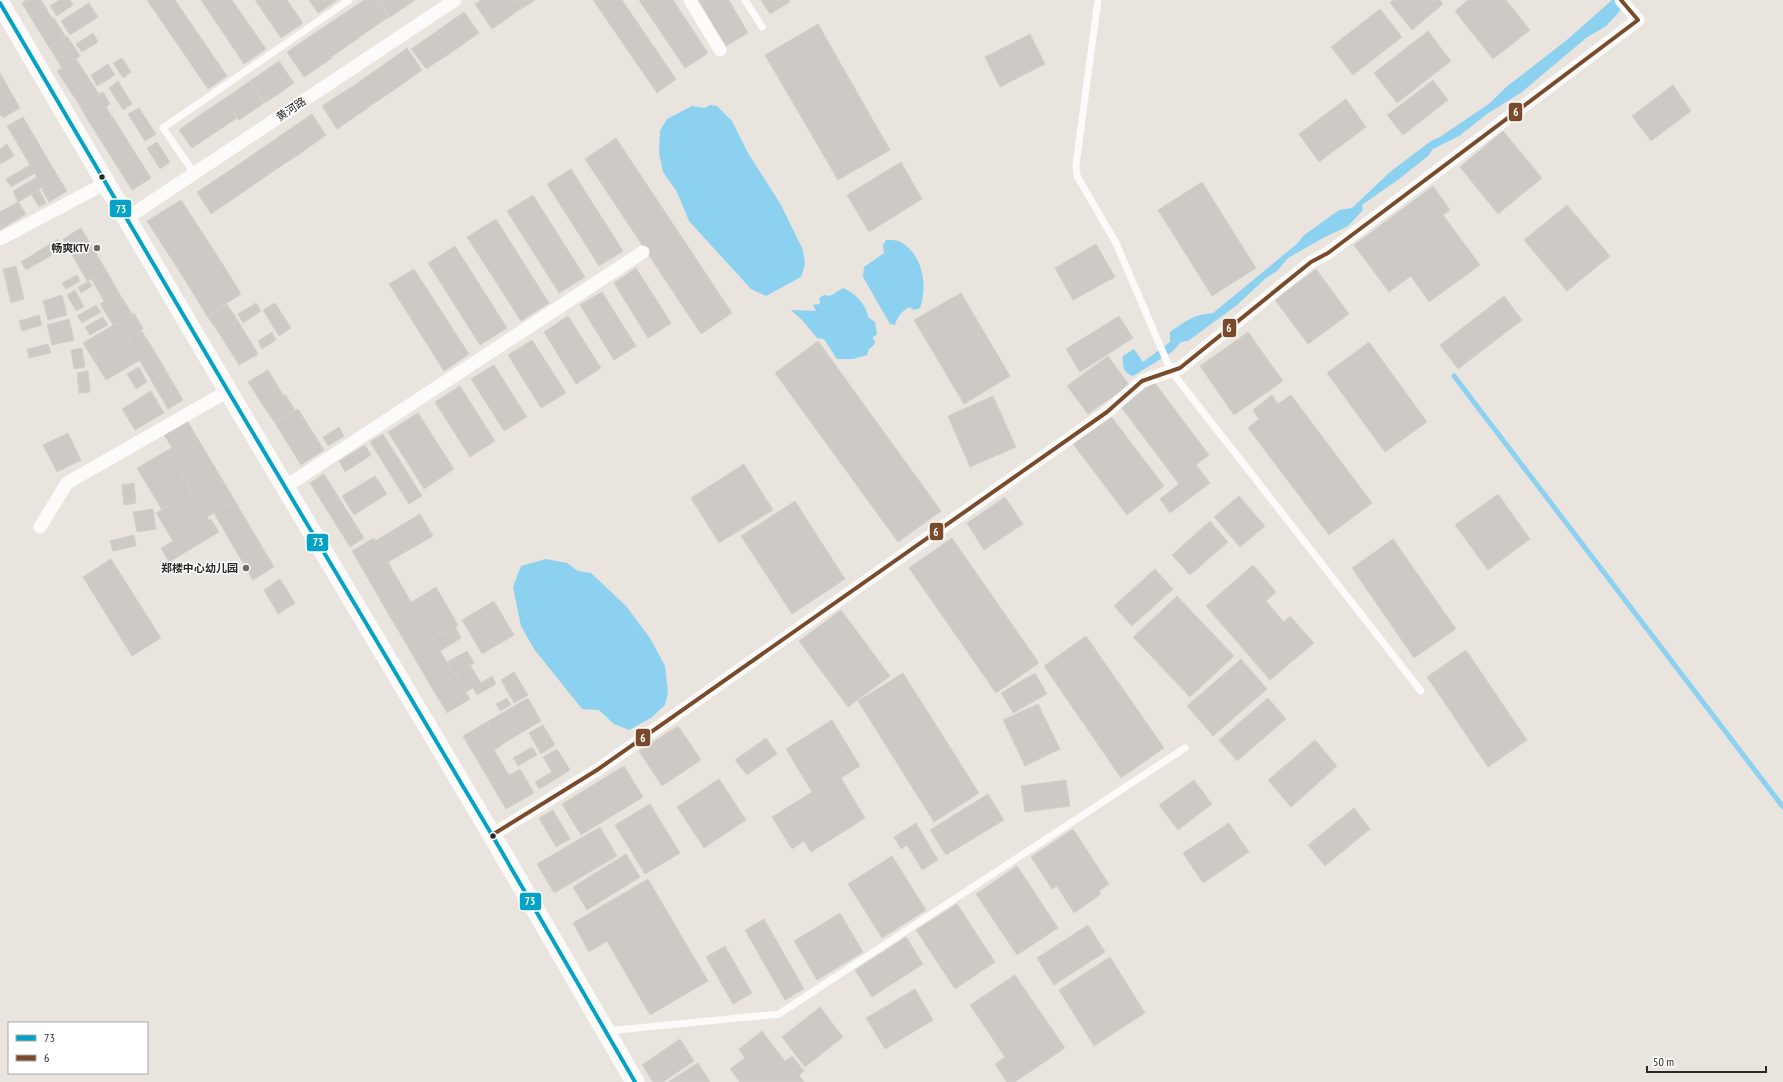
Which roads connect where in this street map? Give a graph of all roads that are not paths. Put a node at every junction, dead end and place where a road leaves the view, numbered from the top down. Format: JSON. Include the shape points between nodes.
{"nodes":[{"id":1,"x":349,"y":0,"type":"edge"},
{"id":2,"x":455,"y":0,"type":"edge"},
{"id":3,"x":690,"y":0,"type":"edge"},
{"id":4,"x":745,"y":0,"type":"edge"},
{"id":5,"x":1098,"y":0,"type":"edge"},
{"id":6,"x":1621,"y":0,"type":"edge"},
{"id":7,"x":0,"y":3,"type":"edge"},
{"id":8,"x":762,"y":28,"type":"dead end"},
{"id":9,"x":720,"y":50,"type":"dead end"},
{"id":10,"x":194,"y":173,"type":"junction"},
{"id":11,"x":106,"y":184,"type":"junction"},
{"id":12,"x":127,"y":218,"type":"junction"},
{"id":13,"x":0,"y":240,"type":"edge"},
{"id":14,"x":643,"y":252,"type":"dead end"},
{"id":15,"x":1171,"y":371,"type":"junction"},
{"id":16,"x":228,"y":391,"type":"junction"},
{"id":17,"x":285,"y":487,"type":"junction"},
{"id":18,"x":40,"y":527,"type":"dead end"},
{"id":19,"x":1421,"y":691,"type":"dead end"},
{"id":20,"x":1185,"y":748,"type":"dead end"},
{"id":21,"x":492,"y":835,"type":"junction"},
{"id":22,"x":605,"y":1031,"type":"junction"},
{"id":23,"x":635,"y":1082,"type":"edge"}],
"edges":[{"from":1,"to":10,"type":"lane","via":[[163,128]]},
{"from":2,"to":10,"type":"street","name":"黄河路"},
{"from":3,"to":9,"type":"street"},
{"from":4,"to":8,"type":"lane"},
{"from":5,"to":15,"type":"lane","via":[[1076,165],[1077,176],[1116,243]]},
{"from":6,"to":15,"type":"street","via":[[1638,20],[1328,254],[1310,262],[1180,368]]},
{"from":7,"to":11,"type":"main road"},
{"from":10,"to":12,"type":"street","name":"黄河路"},
{"from":11,"to":12,"type":"main road"},
{"from":11,"to":13,"type":"street"},
{"from":12,"to":16,"type":"main road"},
{"from":14,"to":17,"type":"street"},
{"from":15,"to":19,"type":"lane"},
{"from":15,"to":21,"type":"street","via":[[1142,381],[1107,412],[604,766]]},
{"from":16,"to":17,"type":"main road"},
{"from":16,"to":18,"type":"street","via":[[67,483]]},
{"from":17,"to":21,"type":"main road"},
{"from":20,"to":22,"type":"lane","via":[[779,1014]]},
{"from":21,"to":22,"type":"main road"},
{"from":22,"to":23,"type":"main road"}]}
